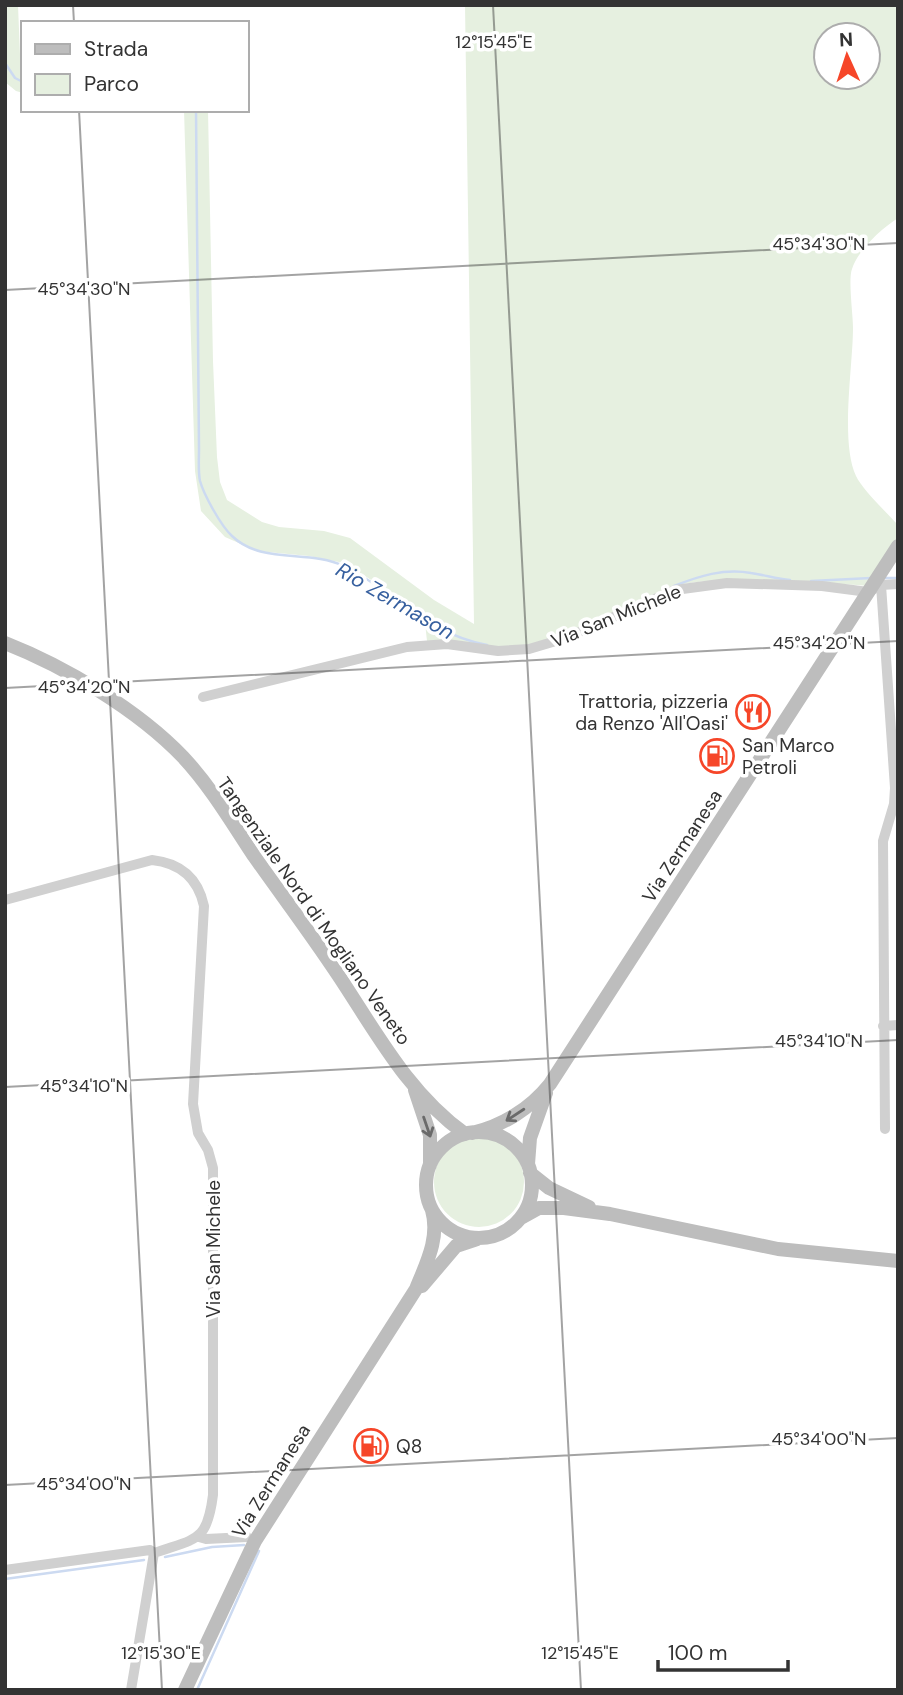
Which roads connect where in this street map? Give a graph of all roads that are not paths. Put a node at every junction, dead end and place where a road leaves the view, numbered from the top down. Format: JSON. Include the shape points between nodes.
{"nodes":[{"id":1,"x":898,"y":546,"type":"edge"},
{"id":2,"x":877,"y":582,"type":"junction"},
{"id":3,"x":898,"y":584,"type":"edge"},
{"id":4,"x":5,"y":643,"type":"edge"},
{"id":5,"x":203,"y":697,"type":"dead end"},
{"id":6,"x":5,"y":900,"type":"edge"},
{"id":7,"x":898,"y":1025,"type":"edge"},
{"id":8,"x":883,"y":1026,"type":"junction"},
{"id":9,"x":550,"y":1084,"type":"junction"},
{"id":10,"x":415,"y":1088,"type":"junction"},
{"id":11,"x":885,"y":1129,"type":"dead end"},
{"id":12,"x":469,"y":1134,"type":"junction"},
{"id":13,"x":430,"y":1166,"type":"junction"},
{"id":14,"x":529,"y":1169,"type":"junction"},
{"id":15,"x":432,"y":1210,"type":"junction"},
{"id":16,"x":610,"y":1214,"type":"junction"},
{"id":17,"x":521,"y":1218,"type":"junction"},
{"id":18,"x":482,"y":1238,"type":"junction"},
{"id":19,"x":898,"y":1261,"type":"edge"},
{"id":20,"x":408,"y":1303,"type":"junction"},
{"id":21,"x":199,"y":1537,"type":"junction"},
{"id":22,"x":247,"y":1537,"type":"dead end"},
{"id":23,"x":155,"y":1553,"type":"junction"},
{"id":24,"x":5,"y":1570,"type":"edge"},
{"id":25,"x":131,"y":1690,"type":"edge"},
{"id":26,"x":185,"y":1690,"type":"edge"}],
"edges":[{"from":1,"to":2,"type":"main road","name":"Via Zermanesa"},
{"from":2,"to":3,"type":"street"},
{"from":2,"to":5,"type":"street","name":"Via San Michele","via":[[693,587],[529,649],[498,651],[447,644],[407,647]]},
{"from":2,"to":8,"type":"street","via":[[895,788],[883,841]]},
{"from":2,"to":9,"type":"main road","name":"Via Zermanesa"},
{"from":4,"to":10,"type":"main road","name":"Tangenziale Nord di Mogliano Veneto","via":[[102,694],[183,758]]},
{"from":6,"to":21,"type":"street","name":"Via San Michele","via":[[152,860],[175,865],[193,879],[202,895],[193,1104],[198,1133],[214,1168],[212,1495],[210,1519]]},
{"from":7,"to":8,"type":"street"},
{"from":8,"to":11,"type":"street"},
{"from":9,"to":12,"type":"main road","name":"Via Zermanesa","one_way":true,"via":[[511,1118]]},
{"from":9,"to":14,"type":"main road","name":"Via Zermanesa","via":[[530,1138]]},
{"from":10,"to":12,"type":"main road","name":"Tangenziale Nord di Mogliano Veneto"},
{"from":10,"to":13,"type":"main road","name":"Tangenziale Nord di Mogliano Veneto","one_way":true,"via":[[430,1135]]},
{"from":12,"to":13,"type":"main road","name":"Via Zermanesa","via":[[444,1146]]},
{"from":12,"to":14,"type":"main road","via":[[505,1140],[519,1151]]},
{"from":13,"to":15,"type":"main road","name":"Via Zermanesa","via":[[426,1181]]},
{"from":14,"to":16,"type":"main road","via":[[549,1188]]},
{"from":14,"to":17,"type":"main road","name":"Via Zermanesa","via":[[532,1188]]},
{"from":15,"to":18,"type":"main road","via":[[453,1232]]},
{"from":15,"to":20,"type":"main road","name":"Via Zermanesa","via":[[431,1251]]},
{"from":16,"to":17,"type":"main road","via":[[544,1207]]},
{"from":16,"to":19,"type":"main road","via":[[778,1249]]},
{"from":17,"to":18,"type":"main road","name":"Via Zermanesa","via":[[497,1235]]},
{"from":18,"to":20,"type":"main road","name":"Via Zermanesa","via":[[456,1246]]},
{"from":20,"to":26,"type":"main road","name":"Via Zermanesa","via":[[255,1541]]},
{"from":21,"to":22,"type":"street"},
{"from":21,"to":23,"type":"street"},
{"from":23,"to":24,"type":"street","via":[[150,1550]]},
{"from":23,"to":25,"type":"street"}]}
